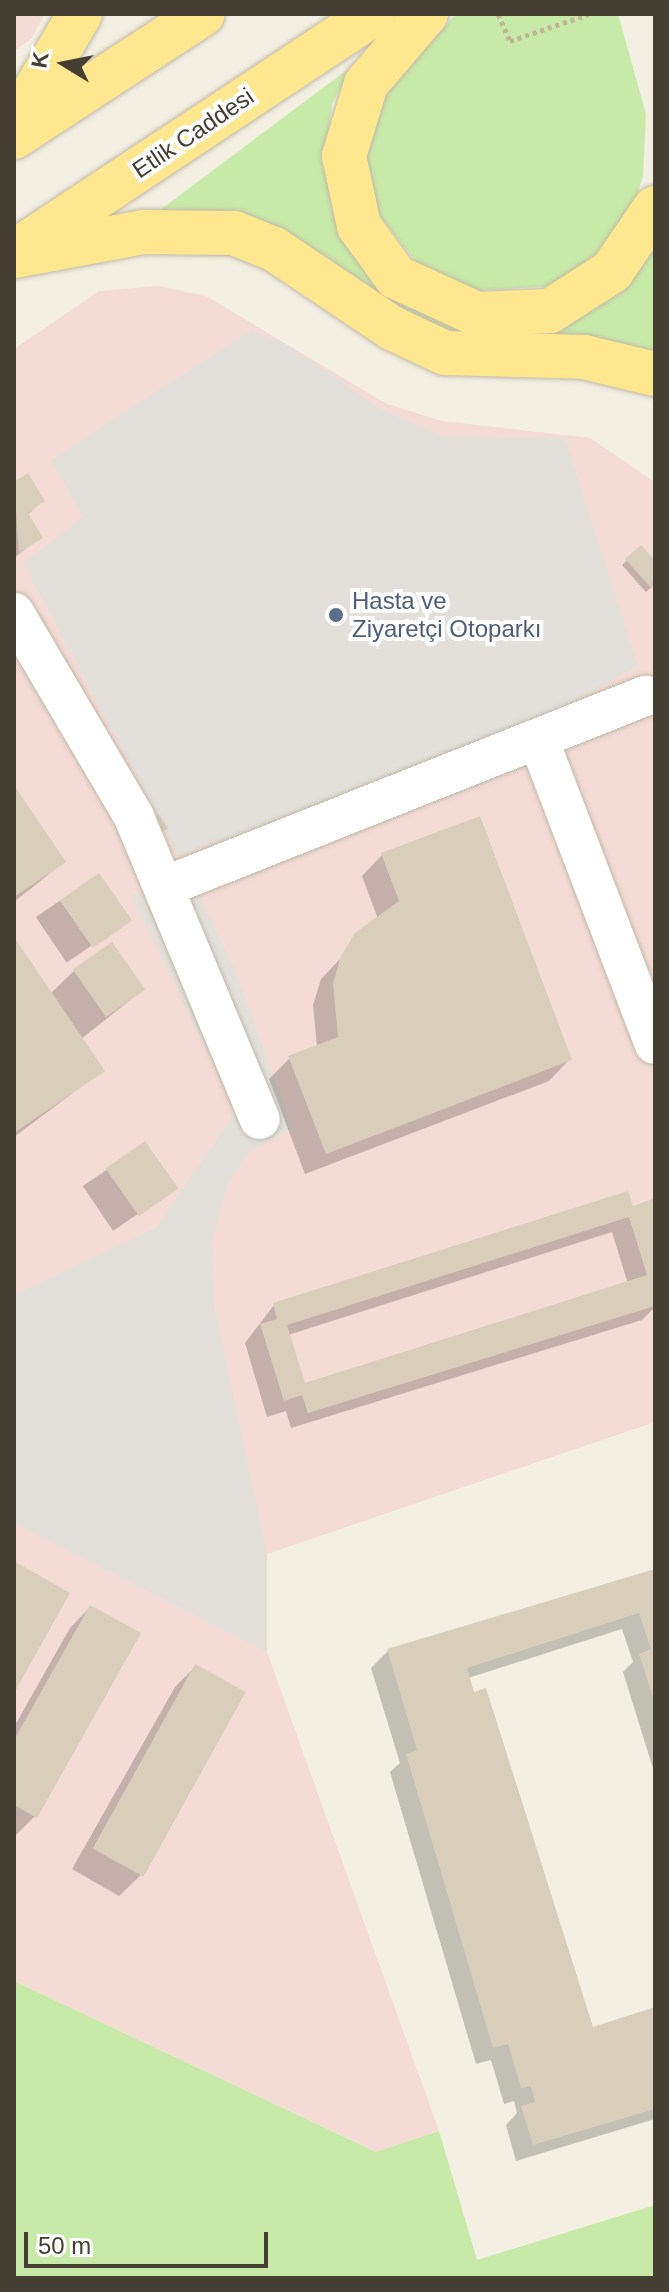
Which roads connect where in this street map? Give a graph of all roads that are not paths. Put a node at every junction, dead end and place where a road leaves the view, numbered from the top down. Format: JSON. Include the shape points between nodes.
{"nodes":[{"id":1,"x":80,"y":14,"type":"edge"},
{"id":2,"x":203,"y":14,"type":"edge"},
{"id":3,"x":373,"y":14,"type":"edge"},
{"id":4,"x":426,"y":14,"type":"edge"},
{"id":5,"x":14,"y":126,"type":"edge"},
{"id":6,"x":14,"y":137,"type":"edge"},
{"id":7,"x":655,"y":208,"type":"edge"},
{"id":8,"x":14,"y":254,"type":"edge"},
{"id":9,"x":655,"y":374,"type":"edge"},
{"id":10,"x":14,"y":613,"type":"edge"},
{"id":11,"x":14,"y":660,"type":"edge"},
{"id":12,"x":645,"y":696,"type":"dead end"},
{"id":13,"x":539,"y":741,"type":"junction"},
{"id":14,"x":158,"y":871,"type":"junction"},
{"id":15,"x":655,"y":1044,"type":"edge"},
{"id":16,"x":260,"y":1119,"type":"dead end"}],
"edges":[{"from":1,"to":5,"type":"main road"},
{"from":2,"to":6,"type":"main road"},
{"from":3,"to":8,"type":"main road","name":"Etlik Caddesi"},
{"from":4,"to":7,"type":"main road","via":[[366,84],[344,156],[359,226],[396,277],[477,314],[550,311],[612,271]]},
{"from":8,"to":9,"type":"main road","via":[[143,232],[234,233],[274,249],[392,328],[445,353],[584,357]]},
{"from":10,"to":14,"type":"lane"},
{"from":11,"to":14,"type":"lane","via":[[107,818]]},
{"from":12,"to":13,"type":"lane"},
{"from":13,"to":14,"type":"lane"},
{"from":13,"to":15,"type":"lane"},
{"from":14,"to":16,"type":"lane"}]}
